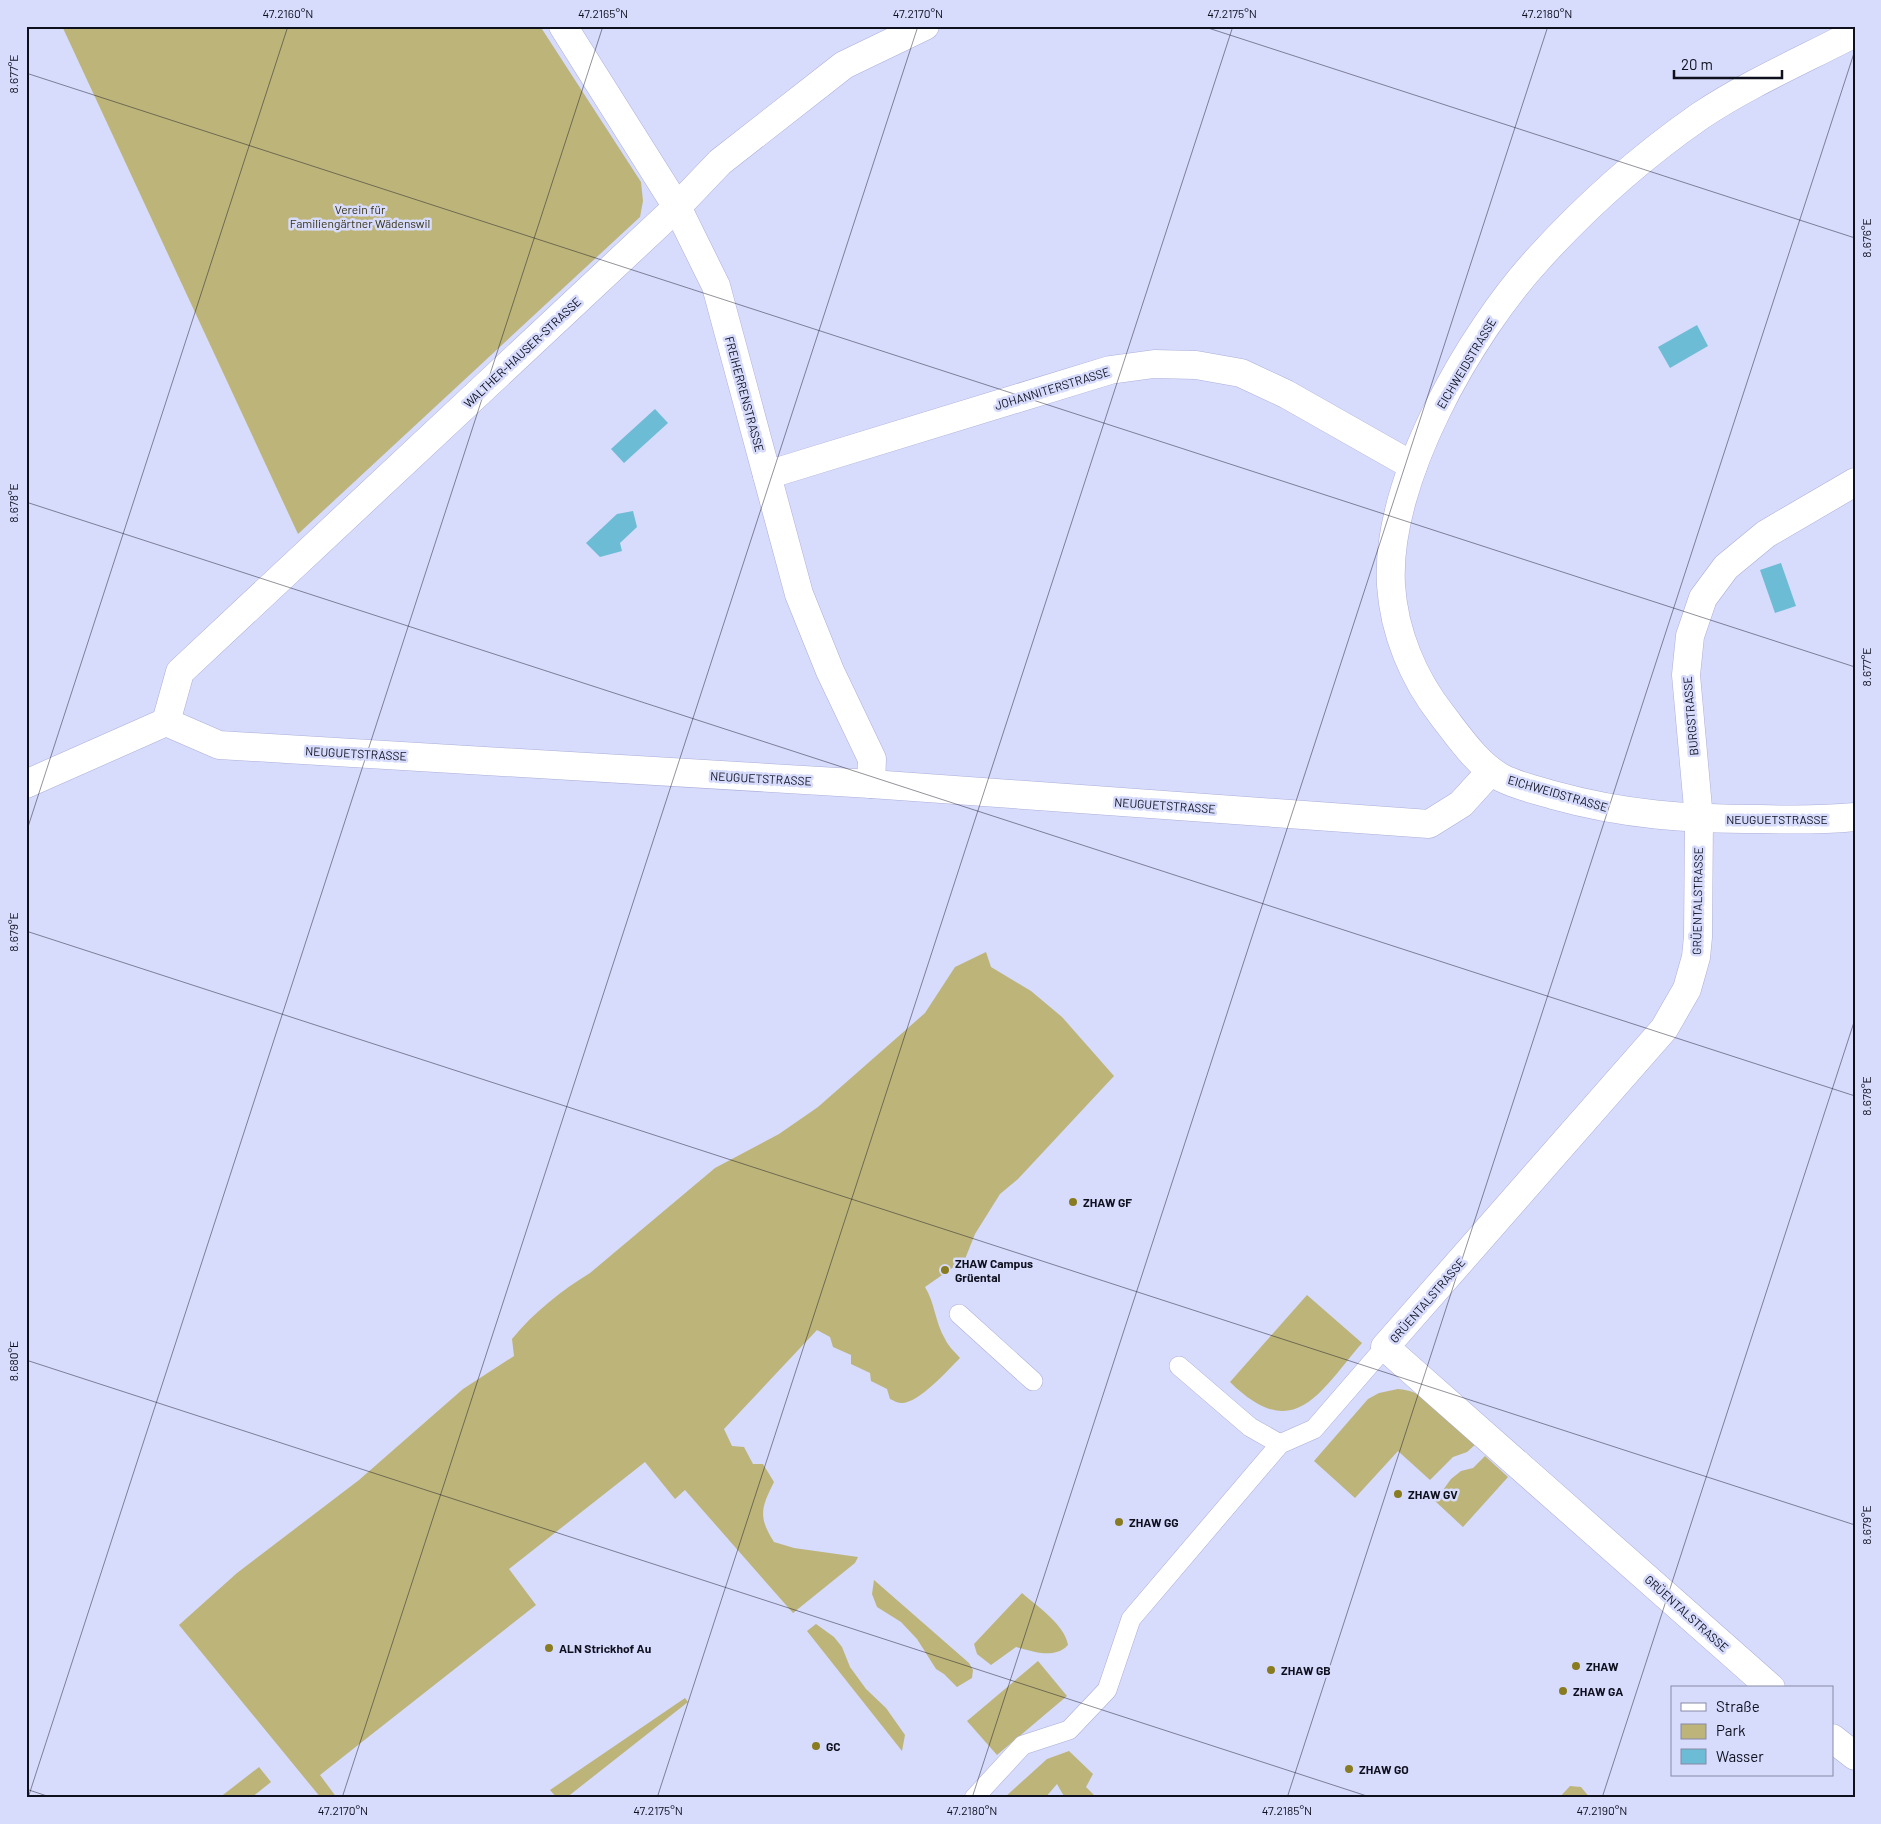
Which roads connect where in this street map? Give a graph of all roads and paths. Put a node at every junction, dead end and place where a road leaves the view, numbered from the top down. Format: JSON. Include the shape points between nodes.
{"nodes":[{"id":1,"x":562,"y":26,"type":"edge"},
{"id":2,"x":925,"y":26,"type":"edge"},
{"id":3,"x":1855,"y":33,"type":"edge"},
{"id":4,"x":678,"y":207,"type":"junction"},
{"id":5,"x":1413,"y":466,"type":"junction"},
{"id":6,"x":767,"y":475,"type":"junction"},
{"id":7,"x":1855,"y":482,"type":"edge"},
{"id":8,"x":166,"y":722,"type":"junction"},
{"id":9,"x":1491,"y":771,"type":"junction"},
{"id":10,"x":26,"y":784,"type":"edge"},
{"id":11,"x":871,"y":784,"type":"junction"},
{"id":12,"x":1855,"y":817,"type":"edge"},
{"id":13,"x":1699,"y":819,"type":"junction"},
{"id":14,"x":959,"y":1314,"type":"dead end"},
{"id":15,"x":1386,"y":1347,"type":"junction"},
{"id":16,"x":1179,"y":1366,"type":"dead end"},
{"id":17,"x":1033,"y":1381,"type":"dead end"},
{"id":18,"x":1280,"y":1444,"type":"junction"},
{"id":19,"x":1769,"y":1686,"type":"edge"},
{"id":20,"x":1834,"y":1740,"type":"edge"},
{"id":21,"x":1855,"y":1756,"type":"edge"},
{"id":22,"x":974,"y":1798,"type":"edge"}],
"edges":[{"from":1,"to":4,"type":"street","name":"FREIHERRENSTRASSE"},
{"from":2,"to":4,"type":"street","name":"WALTHER-HAUSER-STRASSE","via":[[844,66],[720,162]]},
{"from":3,"to":5,"type":"street","name":"EICHWEIDSTRASSE","via":[[1716,106],[1624,173],[1538,259],[1504,300],[1449,386]]},
{"from":4,"to":6,"type":"street","name":"FREIHERRENSTRASSE","via":[[716,286]]},
{"from":4,"to":8,"type":"street","name":"WALTHER-HAUSER-STRASSE","via":[[180,672]]},
{"from":5,"to":6,"type":"street","name":"JOHANNITERSTRASSE","via":[[1286,394],[1241,373],[1196,365],[1154,364],[1110,370]]},
{"from":5,"to":9,"type":"street","name":"EICHWEIDSTRASSE","via":[[1391,554],[1395,616],[1413,668],[1430,699]]},
{"from":6,"to":11,"type":"street","name":"FREIHERRENSTRASSE","via":[[799,594],[830,671],[872,759]]},
{"from":7,"to":13,"type":"street","name":"BURGSTRASSE","via":[[1766,534],[1726,567],[1703,598],[1690,636],[1686,675]]},
{"from":8,"to":10,"type":"street"},
{"from":8,"to":11,"type":"street","name":"NEUGUETSTRASSE","via":[[219,745]]},
{"from":9,"to":11,"type":"street","name":"NEUGUETSTRASSE","via":[[1461,804],[1429,824]]},
{"from":9,"to":13,"type":"street","name":"EICHWEIDSTRASSE","via":[[1520,784],[1586,803],[1643,815]]},
{"from":12,"to":13,"type":"street","name":"NEUGUETSTRASSE"},
{"from":13,"to":15,"type":"street","name":"GRÜENTALSTRASSE","via":[[1696,957],[1687,989],[1664,1029]]},
{"from":14,"to":17,"type":"lane"},
{"from":15,"to":18,"type":"lane","via":[[1314,1429]]},
{"from":15,"to":19,"type":"street","name":"GRÜENTALSTRASSE"},
{"from":16,"to":18,"type":"lane","via":[[1250,1427]]},
{"from":18,"to":22,"type":"lane","via":[[1131,1619],[1107,1690],[1068,1730],[1022,1745]]},
{"from":20,"to":21,"type":"street"}]}
